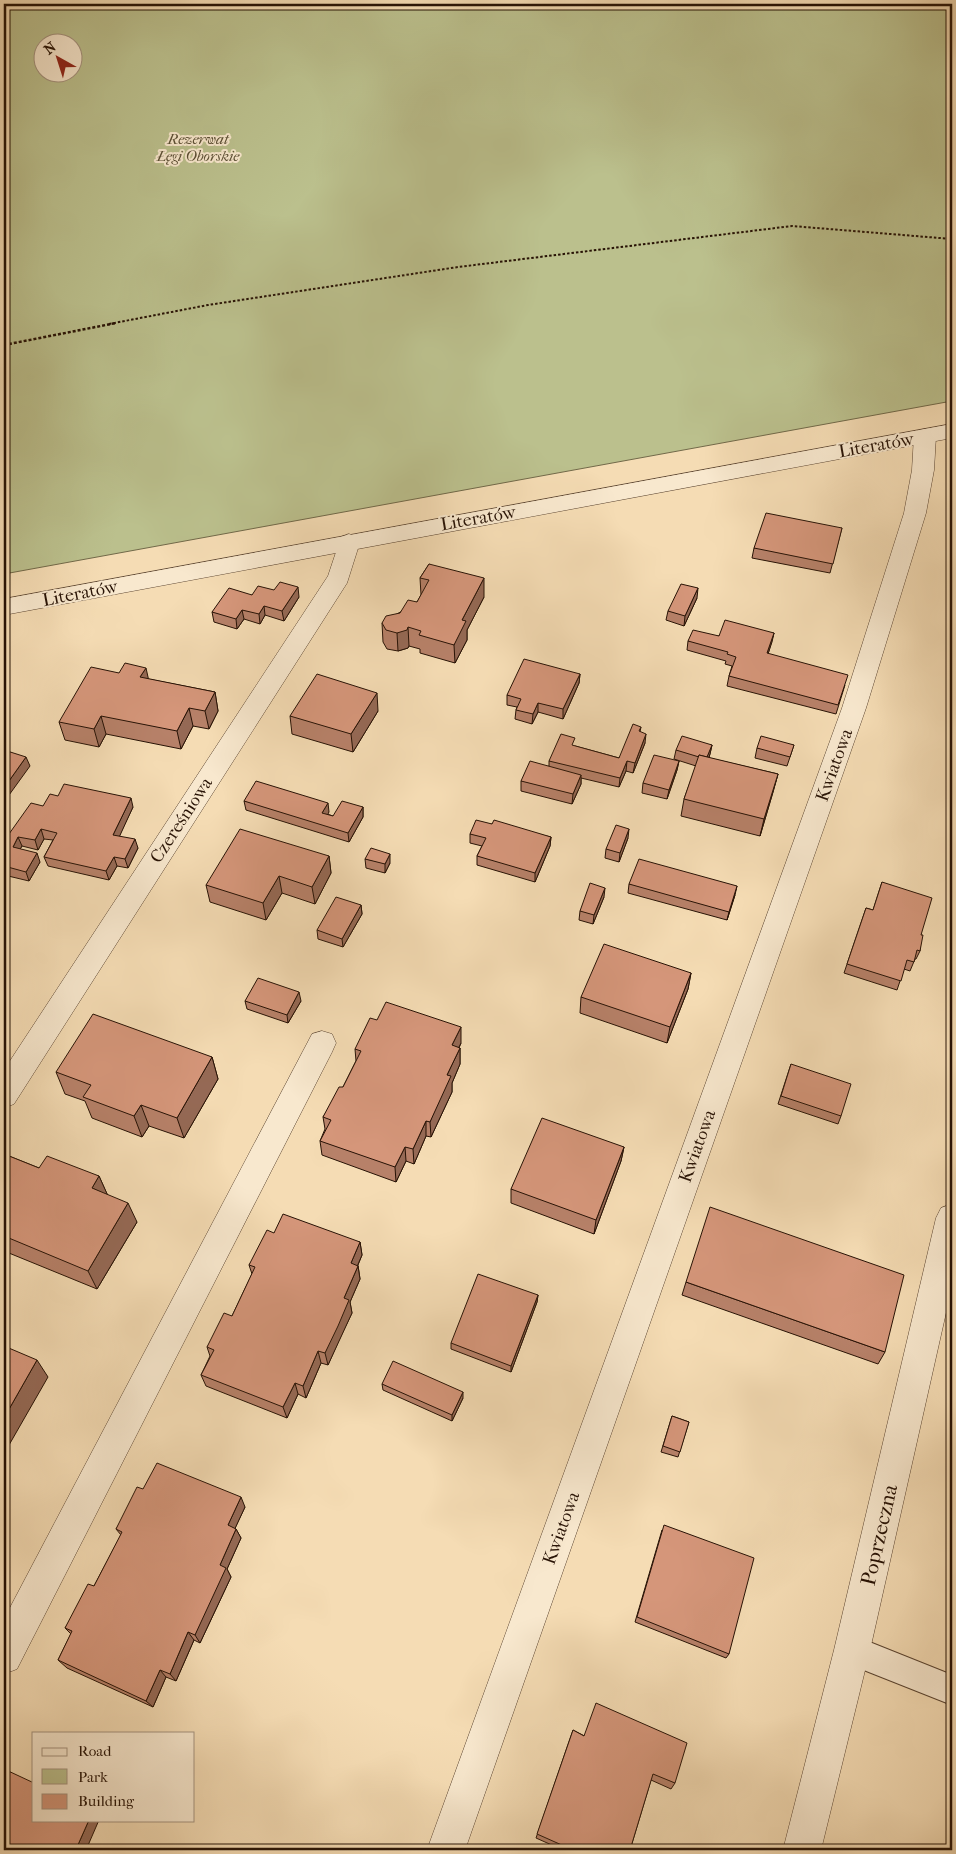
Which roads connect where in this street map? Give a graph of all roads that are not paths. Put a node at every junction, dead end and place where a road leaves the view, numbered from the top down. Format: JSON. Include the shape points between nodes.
{"nodes":[{"id":1,"x":939,"y":434,"type":"edge"},
{"id":2,"x":349,"y":542,"type":"junction"},
{"id":3,"x":4,"y":607,"type":"edge"},
{"id":4,"x":322,"y":1043,"type":"dead end"},
{"id":5,"x":4,"y":1095,"type":"edge"},
{"id":6,"x":952,"y":1218,"type":"edge"},
{"id":7,"x":852,"y":1650,"type":"junction"},
{"id":8,"x":4,"y":1656,"type":"edge"},
{"id":9,"x":952,"y":1690,"type":"edge"},
{"id":10,"x":446,"y":1850,"type":"edge"},
{"id":11,"x":802,"y":1850,"type":"edge"}],
"edges":[{"from":1,"to":2,"type":"street","name":"Literatów"},
{"from":1,"to":10,"type":"street","name":"Kwiatowa","via":[[923,470],[915,513],[854,708]]},
{"from":2,"to":3,"type":"street","name":"Literatów"},
{"from":2,"to":5,"type":"street","name":"Czereśniowa","via":[[339,577]]},
{"from":4,"to":8,"type":"street"},
{"from":6,"to":7,"type":"street","name":"Poprzeczna"},
{"from":7,"to":9,"type":"lane"},
{"from":7,"to":11,"type":"street","name":"Poprzeczna"}]}
